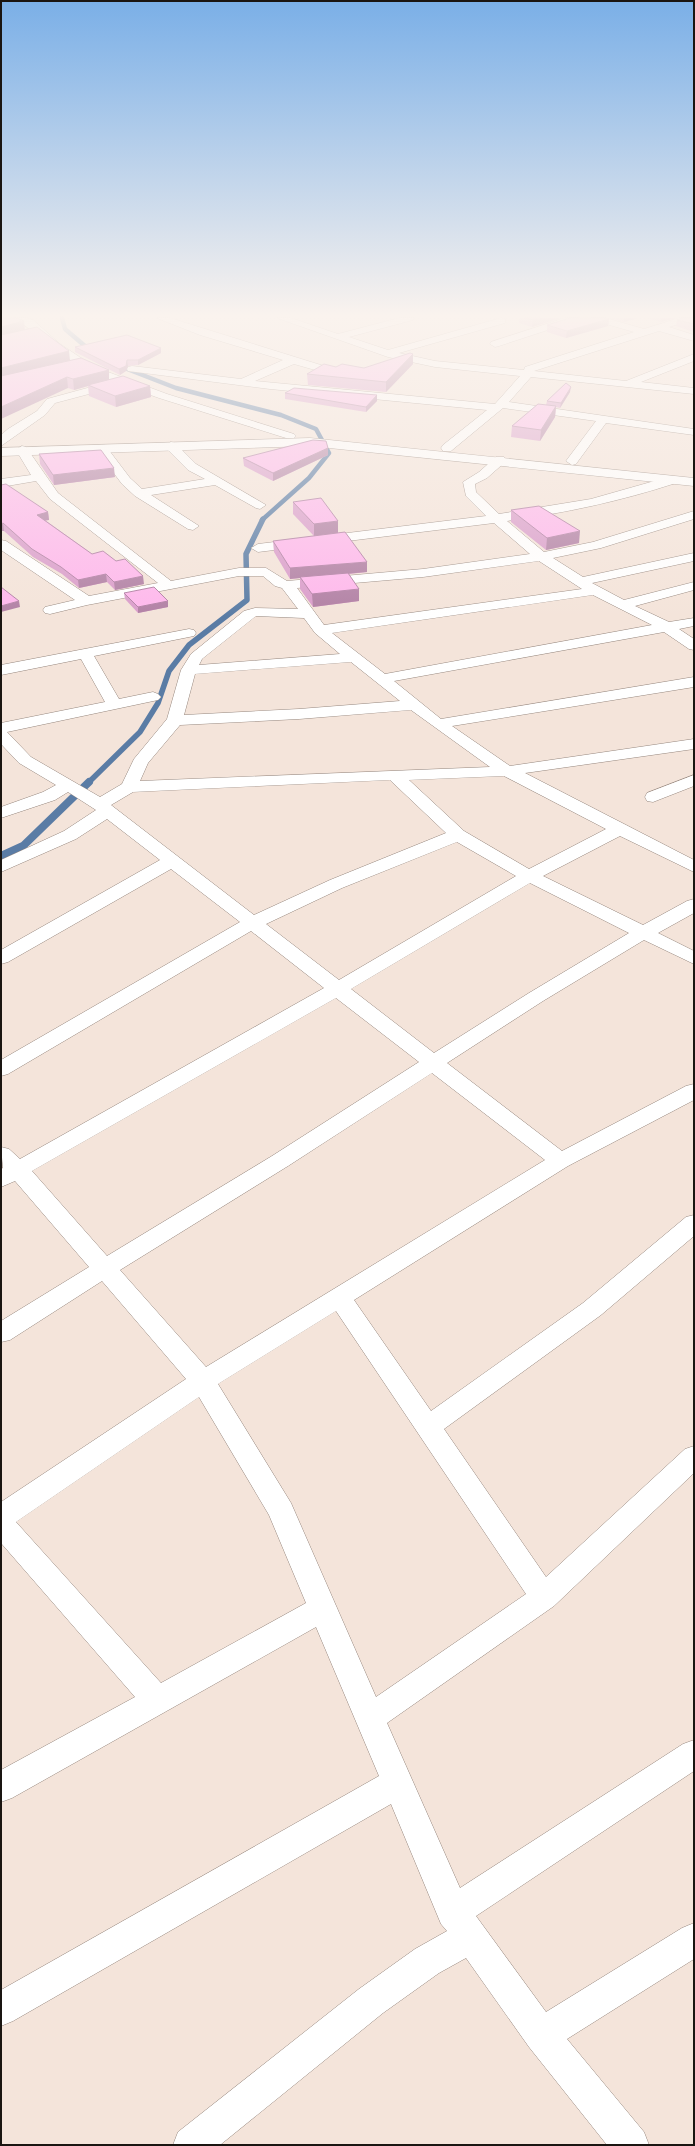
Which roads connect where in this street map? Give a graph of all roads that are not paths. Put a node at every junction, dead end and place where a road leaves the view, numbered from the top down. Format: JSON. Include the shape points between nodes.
{"nodes":[{"id":1,"x":33,"y":418,"type":"edge"},
{"id":2,"x":235,"y":418,"type":"edge"},
{"id":3,"x":482,"y":418,"type":"edge"},
{"id":4,"x":597,"y":418,"type":"edge"},
{"id":5,"x":603,"y":419,"type":"junction"},
{"id":6,"x":694,"y":432,"type":"edge"},
{"id":7,"x":290,"y":436,"type":"junction"},
{"id":8,"x":311,"y":439,"type":"junction"},
{"id":9,"x":337,"y":441,"type":"junction"},
{"id":10,"x":1,"y":442,"type":"edge"},
{"id":11,"x":1,"y":445,"type":"edge"},
{"id":12,"x":171,"y":446,"type":"junction"},
{"id":13,"x":101,"y":448,"type":"junction"},
{"id":14,"x":447,"y":448,"type":"junction"},
{"id":15,"x":22,"y":450,"type":"junction"},
{"id":16,"x":1,"y":452,"type":"edge"},
{"id":17,"x":500,"y":460,"type":"junction"},
{"id":18,"x":572,"y":461,"type":"junction"},
{"id":19,"x":694,"y":475,"type":"edge"},
{"id":20,"x":39,"y":477,"type":"junction"},
{"id":21,"x":672,"y":480,"type":"junction"},
{"id":22,"x":218,"y":482,"type":"junction"},
{"id":23,"x":694,"y":482,"type":"edge"},
{"id":24,"x":1,"y":483,"type":"edge"},
{"id":25,"x":138,"y":493,"type":"junction"},
{"id":26,"x":260,"y":505,"type":"dead end"},
{"id":27,"x":694,"y":515,"type":"edge"},
{"id":28,"x":496,"y":518,"type":"junction"},
{"id":29,"x":193,"y":526,"type":"dead end"},
{"id":30,"x":1,"y":544,"type":"edge"},
{"id":31,"x":258,"y":548,"type":"dead end"},
{"id":32,"x":541,"y":557,"type":"junction"},
{"id":33,"x":694,"y":557,"type":"edge"},
{"id":34,"x":580,"y":582,"type":"junction"},
{"id":35,"x":167,"y":584,"type":"junction"},
{"id":36,"x":287,"y":585,"type":"junction"},
{"id":37,"x":694,"y":586,"type":"edge"},
{"id":38,"x":595,"y":591,"type":"junction"},
{"id":39,"x":86,"y":601,"type":"junction"},
{"id":40,"x":620,"y":605,"type":"junction"},
{"id":41,"x":50,"y":610,"type":"dead end"},
{"id":42,"x":308,"y":614,"type":"junction"},
{"id":43,"x":694,"y":622,"type":"edge"},
{"id":44,"x":667,"y":627,"type":"junction"},
{"id":45,"x":320,"y":630,"type":"junction"},
{"id":46,"x":189,"y":633,"type":"dead end"},
{"id":47,"x":694,"y":646,"type":"edge"},
{"id":48,"x":86,"y":653,"type":"junction"},
{"id":49,"x":353,"y":657,"type":"junction"},
{"id":50,"x":1,"y":670,"type":"edge"},
{"id":51,"x":189,"y":670,"type":"junction"},
{"id":52,"x":382,"y":679,"type":"junction"},
{"id":53,"x":694,"y":682,"type":"edge"},
{"id":54,"x":153,"y":697,"type":"dead end"},
{"id":55,"x":415,"y":705,"type":"junction"},
{"id":56,"x":115,"y":706,"type":"junction"},
{"id":57,"x":175,"y":720,"type":"junction"},
{"id":58,"x":438,"y":724,"type":"junction"},
{"id":59,"x":1,"y":728,"type":"edge"},
{"id":60,"x":1,"y":735,"type":"edge"},
{"id":61,"x":694,"y":744,"type":"edge"},
{"id":62,"x":507,"y":771,"type":"junction"},
{"id":63,"x":394,"y":775,"type":"junction"},
{"id":64,"x":694,"y":780,"type":"edge"},
{"id":65,"x":69,"y":787,"type":"junction"},
{"id":66,"x":129,"y":787,"type":"junction"},
{"id":67,"x":653,"y":797,"type":"dead end"},
{"id":68,"x":100,"y":806,"type":"junction"},
{"id":69,"x":1,"y":814,"type":"edge"},
{"id":70,"x":619,"y":829,"type":"junction"},
{"id":71,"x":458,"y":834,"type":"junction"},
{"id":72,"x":172,"y":860,"type":"junction"},
{"id":73,"x":1,"y":867,"type":"edge"},
{"id":74,"x":694,"y":867,"type":"edge"},
{"id":75,"x":529,"y":876,"type":"junction"},
{"id":76,"x":694,"y":905,"type":"edge"},
{"id":77,"x":252,"y":924,"type":"junction"},
{"id":78,"x":643,"y":932,"type":"junction"},
{"id":79,"x":1,"y":958,"type":"edge"},
{"id":80,"x":694,"y":958,"type":"edge"},
{"id":81,"x":337,"y":989,"type":"junction"},
{"id":82,"x":432,"y":1062,"type":"junction"},
{"id":83,"x":1,"y":1069,"type":"edge"},
{"id":84,"x":689,"y":1101,"type":"edge"},
{"id":85,"x":560,"y":1161,"type":"junction"},
{"id":86,"x":7,"y":1168,"type":"edge"},
{"id":87,"x":694,"y":1223,"type":"edge"},
{"id":88,"x":103,"y":1268,"type":"junction"},
{"id":89,"x":339,"y":1297,"type":"junction"},
{"id":90,"x":1,"y":1333,"type":"edge"},
{"id":91,"x":203,"y":1381,"type":"junction"},
{"id":92,"x":429,"y":1426,"type":"junction"},
{"id":93,"x":694,"y":1457,"type":"edge"},
{"id":94,"x":1,"y":1517,"type":"edge"},
{"id":95,"x":1,"y":1524,"type":"edge"},
{"id":96,"x":544,"y":1597,"type":"junction"},
{"id":97,"x":322,"y":1609,"type":"junction"},
{"id":98,"x":157,"y":1700,"type":"junction"},
{"id":99,"x":370,"y":1718,"type":"junction"},
{"id":100,"x":694,"y":1754,"type":"edge"},
{"id":101,"x":397,"y":1783,"type":"junction"},
{"id":102,"x":1,"y":1787,"type":"edge"},
{"id":103,"x":463,"y":1924,"type":"junction"},
{"id":104,"x":694,"y":1940,"type":"edge"},
{"id":105,"x":1,"y":2009,"type":"edge"},
{"id":106,"x":541,"y":2035,"type":"junction"},
{"id":107,"x":191,"y":2145,"type":"edge"},
{"id":108,"x":630,"y":2145,"type":"edge"}],
"edges":[{"from":1,"to":10,"type":"street","via":[[12,431]]},
{"from":2,"to":7,"type":"street"},
{"from":3,"to":14,"type":"street"},
{"from":4,"to":5,"type":"street"},
{"from":5,"to":6,"type":"street"},
{"from":5,"to":18,"type":"street"},
{"from":7,"to":8,"type":"main road"},
{"from":7,"to":11,"type":"main road"},
{"from":8,"to":9,"type":"main road"},
{"from":8,"to":12,"type":"main road"},
{"from":9,"to":14,"type":"main road"},
{"from":9,"to":17,"type":"main road"},
{"from":12,"to":13,"type":"main road"},
{"from":12,"to":22,"type":"street","via":[[192,467]]},
{"from":13,"to":15,"type":"main road"},
{"from":13,"to":25,"type":"street"},
{"from":14,"to":18,"type":"main road"},
{"from":15,"to":16,"type":"main road"},
{"from":15,"to":20,"type":"street"},
{"from":17,"to":21,"type":"main road"},
{"from":17,"to":28,"type":"street","via":[[483,475],[469,482],[468,488]]},
{"from":18,"to":19,"type":"main road"},
{"from":20,"to":24,"type":"street"},
{"from":20,"to":35,"type":"street","via":[[54,496]]},
{"from":21,"to":23,"type":"main road"},
{"from":21,"to":28,"type":"street","via":[[591,502]]},
{"from":22,"to":25,"type":"street"},
{"from":22,"to":26,"type":"street"},
{"from":25,"to":29,"type":"street"},
{"from":27,"to":32,"type":"street","via":[[596,545]]},
{"from":28,"to":31,"type":"street"},
{"from":28,"to":32,"type":"street"},
{"from":30,"to":39,"type":"street"},
{"from":32,"to":34,"type":"street"},
{"from":32,"to":36,"type":"street","via":[[381,578]]},
{"from":33,"to":34,"type":"street"},
{"from":34,"to":38,"type":"street"},
{"from":35,"to":36,"type":"street","via":[[256,570],[266,572]]},
{"from":35,"to":39,"type":"street"},
{"from":36,"to":42,"type":"street"},
{"from":37,"to":40,"type":"street"},
{"from":38,"to":40,"type":"street"},
{"from":38,"to":45,"type":"street"},
{"from":39,"to":41,"type":"street"},
{"from":40,"to":44,"type":"street"},
{"from":42,"to":45,"type":"street"},
{"from":42,"to":51,"type":"street","via":[[249,614],[203,650]]},
{"from":43,"to":44,"type":"street"},
{"from":44,"to":47,"type":"street"},
{"from":44,"to":52,"type":"street"},
{"from":45,"to":49,"type":"street"},
{"from":46,"to":48,"type":"street"},
{"from":48,"to":50,"type":"street"},
{"from":48,"to":56,"type":"street"},
{"from":49,"to":51,"type":"street"},
{"from":49,"to":52,"type":"street"},
{"from":51,"to":57,"type":"street"},
{"from":52,"to":55,"type":"street"},
{"from":53,"to":58,"type":"street"},
{"from":54,"to":56,"type":"street"},
{"from":55,"to":57,"type":"street"},
{"from":55,"to":58,"type":"street"},
{"from":56,"to":59,"type":"street"},
{"from":57,"to":66,"type":"street","via":[[140,762]]},
{"from":58,"to":62,"type":"street"},
{"from":60,"to":65,"type":"street","via":[[25,760]]},
{"from":61,"to":62,"type":"street"},
{"from":62,"to":63,"type":"street"},
{"from":62,"to":70,"type":"street"},
{"from":63,"to":66,"type":"street"},
{"from":63,"to":71,"type":"street"},
{"from":64,"to":67,"type":"street"},
{"from":65,"to":68,"type":"street"},
{"from":65,"to":69,"type":"street"},
{"from":66,"to":68,"type":"street"},
{"from":68,"to":72,"type":"street"},
{"from":68,"to":73,"type":"street","via":[[70,835]]},
{"from":70,"to":74,"type":"street"},
{"from":70,"to":75,"type":"street"},
{"from":71,"to":75,"type":"street"},
{"from":71,"to":77,"type":"street","via":[[336,884]]},
{"from":72,"to":77,"type":"street"},
{"from":72,"to":79,"type":"street"},
{"from":75,"to":78,"type":"street"},
{"from":75,"to":81,"type":"street"},
{"from":76,"to":78,"type":"street"},
{"from":77,"to":81,"type":"street"},
{"from":77,"to":83,"type":"street"},
{"from":78,"to":80,"type":"street"},
{"from":78,"to":82,"type":"street"},
{"from":81,"to":82,"type":"street"},
{"from":81,"to":86,"type":"street"},
{"from":82,"to":85,"type":"street"},
{"from":82,"to":88,"type":"street","via":[[279,1161]]},
{"from":84,"to":85,"type":"street"},
{"from":85,"to":89,"type":"street"},
{"from":86,"to":88,"type":"street"},
{"from":87,"to":92,"type":"street","via":[[592,1309]]},
{"from":88,"to":90,"type":"street"},
{"from":88,"to":91,"type":"street"},
{"from":89,"to":91,"type":"street"},
{"from":89,"to":92,"type":"street"},
{"from":91,"to":94,"type":"street"},
{"from":91,"to":97,"type":"street","via":[[281,1511]]},
{"from":92,"to":96,"type":"street"},
{"from":93,"to":96,"type":"street"},
{"from":95,"to":98,"type":"street"},
{"from":96,"to":99,"type":"street"},
{"from":97,"to":98,"type":"street"},
{"from":97,"to":99,"type":"street"},
{"from":98,"to":102,"type":"street"},
{"from":99,"to":101,"type":"street"},
{"from":100,"to":103,"type":"street"},
{"from":101,"to":103,"type":"street"},
{"from":101,"to":105,"type":"street"},
{"from":103,"to":106,"type":"street"},
{"from":103,"to":107,"type":"street","via":[[427,1961],[371,2001]]},
{"from":104,"to":106,"type":"street"},
{"from":106,"to":108,"type":"street"}]}
